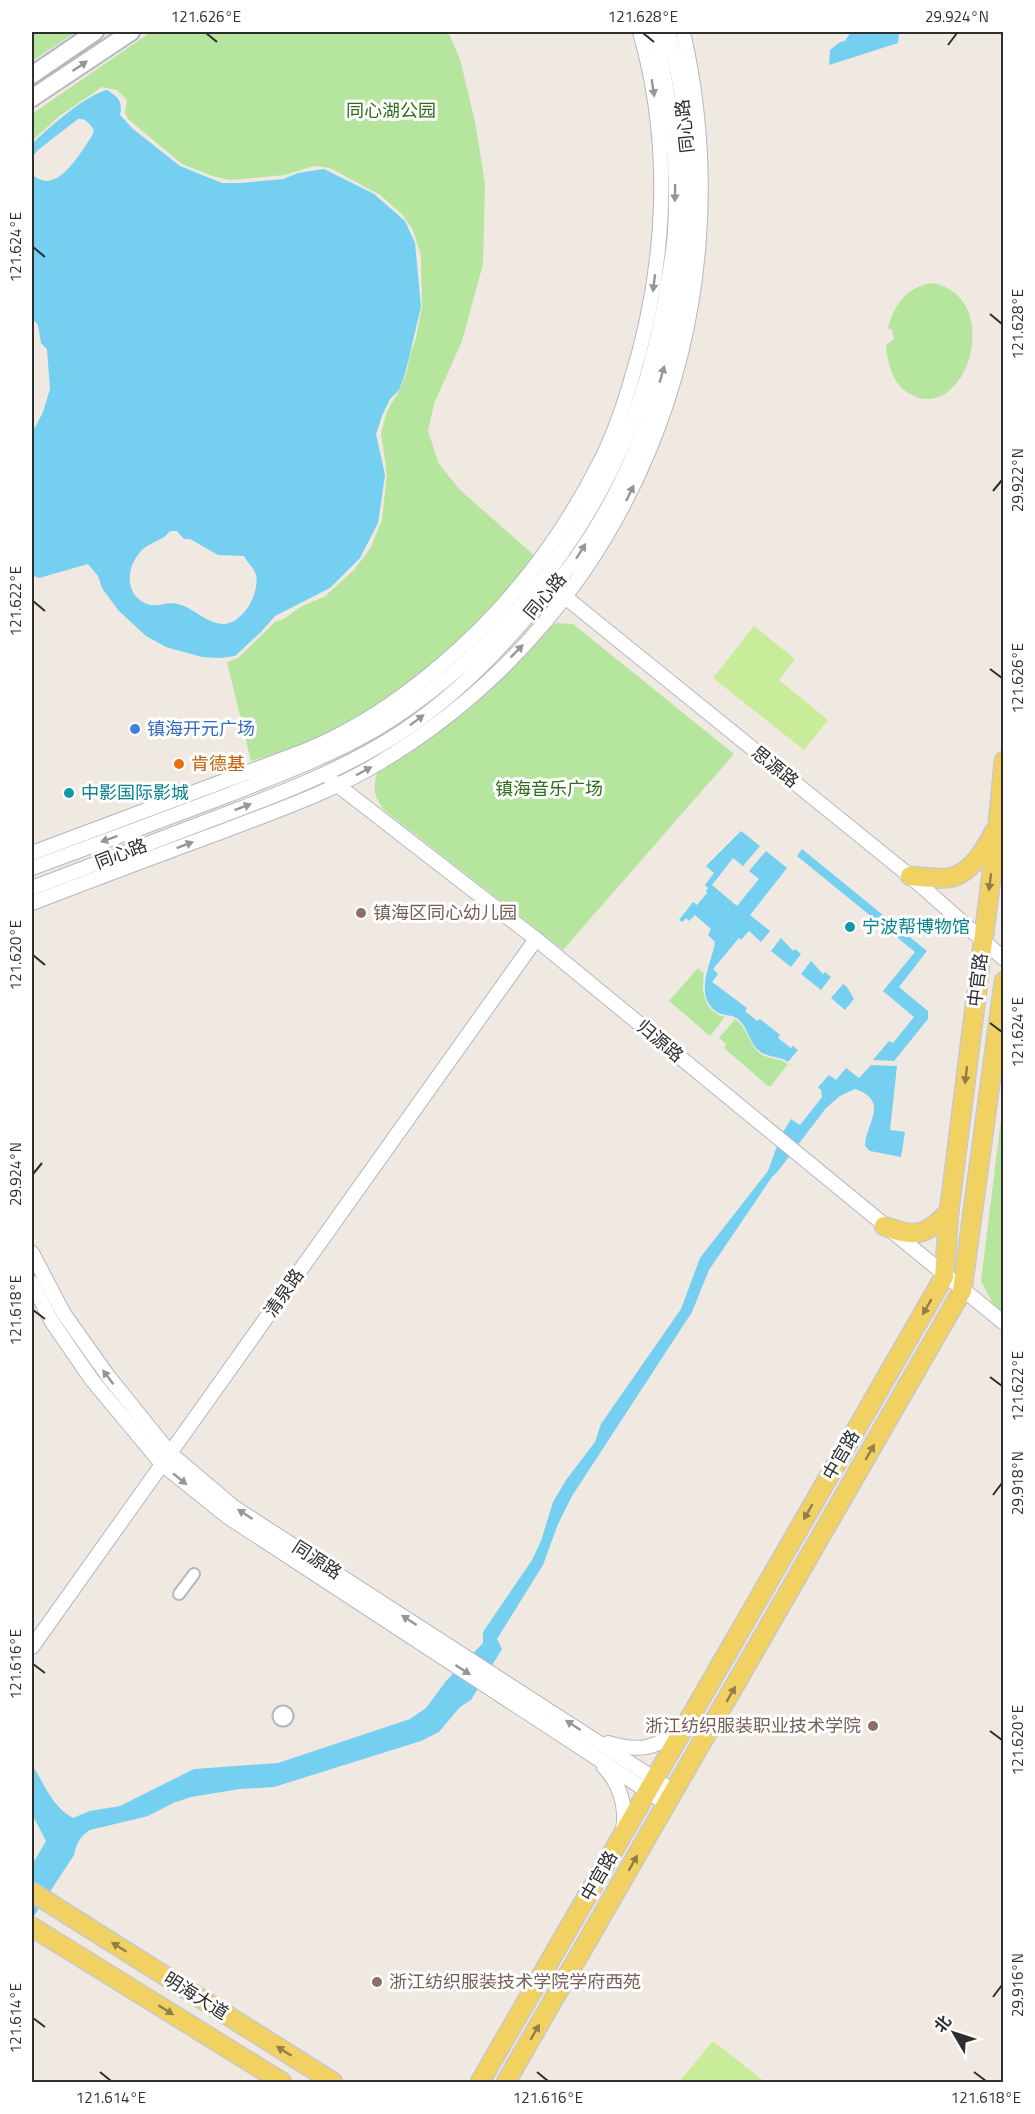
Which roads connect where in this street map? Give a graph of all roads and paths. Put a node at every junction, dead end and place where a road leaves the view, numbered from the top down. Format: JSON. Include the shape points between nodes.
{"nodes":[{"id":1,"x":95,"y":32,"type":"edge"},
{"id":2,"x":131,"y":32,"type":"edge"},
{"id":3,"x":640,"y":32,"type":"edge"},
{"id":4,"x":655,"y":32,"type":"edge"},
{"id":5,"x":668,"y":32,"type":"edge"},
{"id":6,"x":683,"y":32,"type":"edge"},
{"id":7,"x":32,"y":75,"type":"edge"},
{"id":8,"x":32,"y":98,"type":"edge"},
{"id":9,"x":548,"y":583,"type":"junction"},
{"id":10,"x":566,"y":597,"type":"junction"},
{"id":11,"x":315,"y":761,"type":"junction"},
{"id":12,"x":1004,"y":761,"type":"edge"},
{"id":13,"x":324,"y":775,"type":"junction"},
{"id":14,"x":338,"y":785,"type":"junction"},
{"id":15,"x":998,"y":823,"type":"junction"},
{"id":16,"x":32,"y":853,"type":"edge"},
{"id":17,"x":32,"y":868,"type":"edge"},
{"id":18,"x":910,"y":876,"type":"junction"},
{"id":19,"x":32,"y":888,"type":"edge"},
{"id":20,"x":32,"y":903,"type":"edge"},
{"id":21,"x":536,"y":939,"type":"junction"},
{"id":22,"x":983,"y":940,"type":"junction"},
{"id":23,"x":1004,"y":959,"type":"edge"},
{"id":24,"x":1004,"y":981,"type":"edge"},
{"id":25,"x":999,"y":1038,"type":"edge"},
{"id":26,"x":949,"y":1212,"type":"junction"},
{"id":27,"x":884,"y":1226,"type":"junction"},
{"id":28,"x":32,"y":1253,"type":"edge"},
{"id":29,"x":944,"y":1276,"type":"junction"},
{"id":30,"x":32,"y":1282,"type":"edge"},
{"id":31,"x":962,"y":1290,"type":"junction"},
{"id":32,"x":1004,"y":1323,"type":"edge"},
{"id":33,"x":170,"y":1452,"type":"junction"},
{"id":34,"x":162,"y":1464,"type":"junction"},
{"id":35,"x":194,"y":1574,"type":"dead end"},
{"id":36,"x":179,"y":1594,"type":"dead end"},
{"id":37,"x":32,"y":1647,"type":"edge"},
{"id":38,"x":693,"y":1712,"type":"junction"},
{"id":39,"x":590,"y":1745,"type":"junction"},
{"id":40,"x":652,"y":1785,"type":"junction"},
{"id":41,"x":671,"y":1798,"type":"junction"},
{"id":42,"x":622,"y":1837,"type":"junction"},
{"id":43,"x":32,"y":1892,"type":"edge"},
{"id":44,"x":38,"y":1931,"type":"edge"},
{"id":45,"x":480,"y":2081,"type":"edge"},
{"id":46,"x":282,"y":2082,"type":"edge"},
{"id":47,"x":333,"y":2082,"type":"edge"},
{"id":48,"x":506,"y":2082,"type":"edge"}],
"edges":[{"from":1,"to":7,"type":"main road"},
{"from":8,"to":2,"type":"main road","one_way":true},
{"from":3,"to":16,"type":"street","one_way":true,"via":[[649,62],[661,176],[660,236],[653,293],[624,405],[600,462],[541,559],[467,643],[414,688],[347,731],[307,750]]},
{"from":4,"to":9,"type":"street","name":"同心路","one_way":true,"via":[[668,90],[675,161],[675,232],[660,328],[633,420],[612,470]]},
{"from":9,"to":5,"type":"street","name":"同心路","one_way":true,"via":[[578,555],[622,479],[640,440],[670,343],[686,241],[689,166],[681,87]]},
{"from":10,"to":6,"type":"street","one_way":true,"via":[[595,555],[647,459],[671,391],[691,309],[702,183],[695,97]]},
{"from":9,"to":10,"type":"street","name":"思源路"},
{"from":9,"to":11,"type":"street","name":"同心路","via":[[444,680],[408,708]]},
{"from":13,"to":9,"type":"street","name":"同心路","one_way":true,"via":[[403,731],[437,705],[506,641]]},
{"from":14,"to":10,"type":"street","one_way":true,"via":[[426,731],[482,687]]},
{"from":10,"to":18,"type":"street","name":"思源路"},
{"from":11,"to":13,"type":"street","name":"归源路"},
{"from":11,"to":17,"type":"street","name":"同心路","one_way":true},
{"from":12,"to":15,"type":"main road","name":"中官路"},
{"from":13,"to":14,"type":"street","name":"归源路"},
{"from":19,"to":13,"type":"street","name":"同心路","one_way":true},
{"from":20,"to":14,"type":"street","one_way":true},
{"from":14,"to":21,"type":"street","name":"归源路"},
{"from":15,"to":18,"type":"main road","via":[[972,866],[950,878]]},
{"from":15,"to":22,"type":"main road","name":"中官路","one_way":true},
{"from":18,"to":22,"type":"street","name":"思源路"},
{"from":21,"to":27,"type":"street","name":"归源路"},
{"from":21,"to":33,"type":"street","name":"清泉路"},
{"from":22,"to":23,"type":"street","name":"思源路"},
{"from":22,"to":26,"type":"main road","name":"中官路","one_way":true},
{"from":24,"to":25,"type":"main road","name":"中官路"},
{"from":25,"to":31,"type":"main road","name":"中官路"},
{"from":26,"to":27,"type":"main road","via":[[934,1227],[919,1233],[904,1234]]},
{"from":26,"to":29,"type":"main road","name":"中官路"},
{"from":27,"to":29,"type":"street","name":"归源路"},
{"from":33,"to":28,"type":"street","name":"同源路","one_way":true,"via":[[76,1332]]},
{"from":29,"to":31,"type":"street","name":"归源路"},
{"from":29,"to":38,"type":"main road","name":"中官路","one_way":true},
{"from":30,"to":34,"type":"street","name":"同源路","via":[[51,1322],[92,1380]]},
{"from":31,"to":32,"type":"street","name":"归源路"},
{"from":41,"to":31,"type":"main road","name":"中官路","one_way":true},
{"from":33,"to":34,"type":"street","name":"清泉路"},
{"from":39,"to":33,"type":"street","name":"同源路","one_way":true,"via":[[236,1508]]},
{"from":34,"to":37,"type":"street","name":"清泉路"},
{"from":34,"to":39,"type":"street","name":"同源路","one_way":true,"via":[[228,1517]]},
{"from":35,"to":36,"type":"street"},
{"from":38,"to":39,"type":"street","via":[[664,1741],[648,1747]]},
{"from":38,"to":40,"type":"main road","name":"中官路"},
{"from":39,"to":40,"type":"street","name":"同源路"},
{"from":39,"to":42,"type":"street","via":[[620,1791],[625,1808]]},
{"from":40,"to":41,"type":"street","name":"同源路"},
{"from":40,"to":42,"type":"main road","name":"中官路"},
{"from":48,"to":41,"type":"main road","name":"中官路","one_way":true},
{"from":42,"to":45,"type":"main road","name":"中官路"},
{"from":47,"to":43,"type":"main road","name":"明海大道","one_way":true},
{"from":44,"to":46,"type":"main road","name":"明海大道","one_way":true}]}
